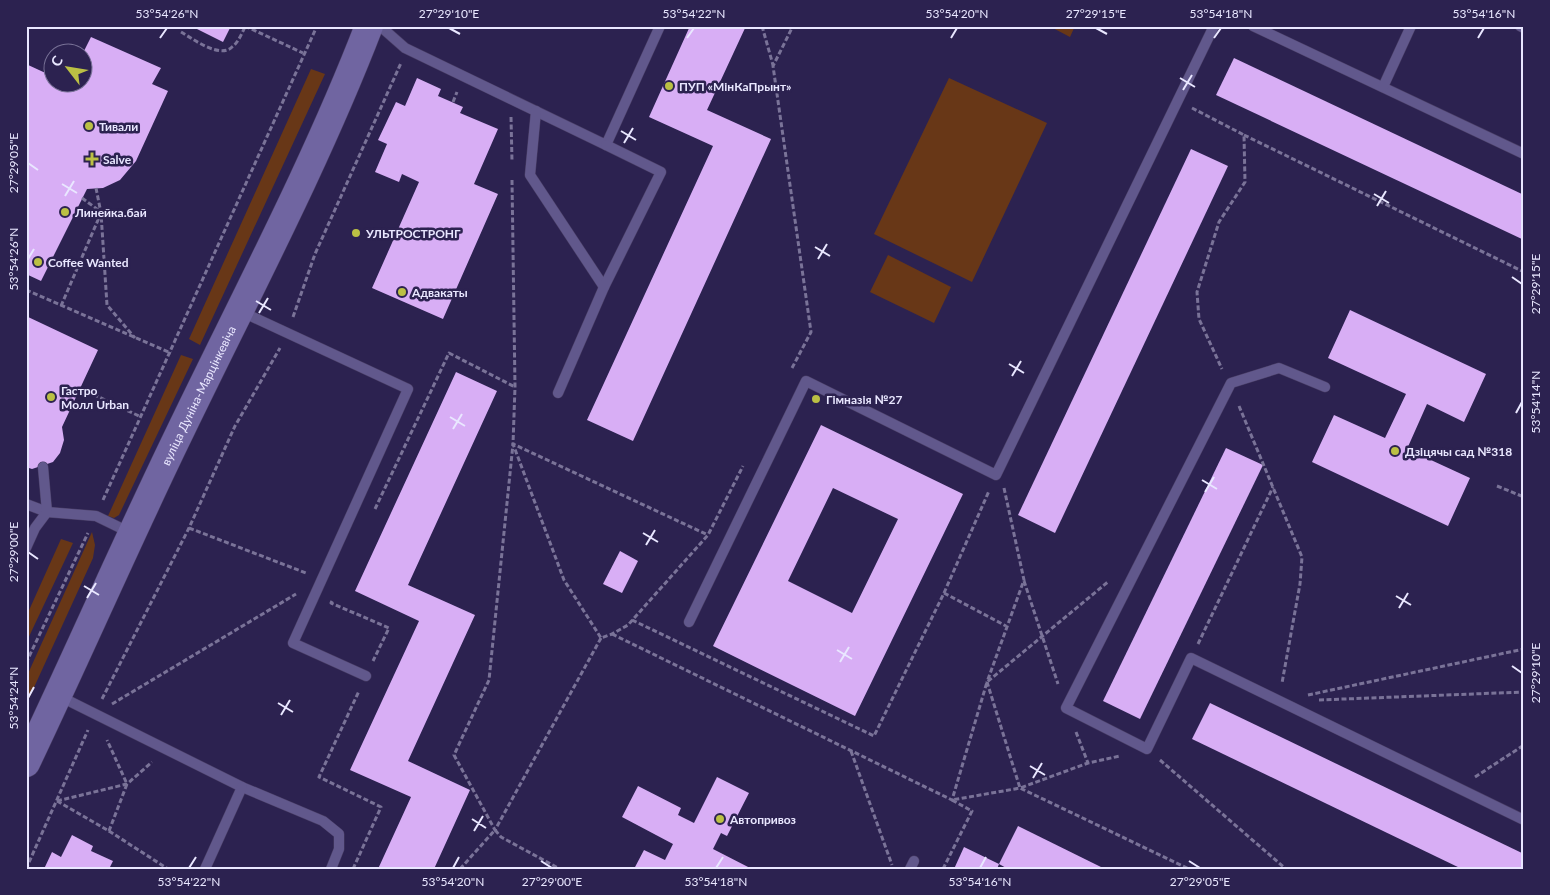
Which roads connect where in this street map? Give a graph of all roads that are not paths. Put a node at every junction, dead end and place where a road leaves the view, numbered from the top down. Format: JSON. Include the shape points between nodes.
{"nodes":[{"id":1,"x":368,"y":26,"type":"edge"},
{"id":2,"x":380,"y":26,"type":"edge"},
{"id":3,"x":660,"y":26,"type":"edge"},
{"id":4,"x":1214,"y":26,"type":"edge"},
{"id":5,"x":1253,"y":26,"type":"edge"},
{"id":6,"x":1412,"y":26,"type":"edge"},
{"id":7,"x":1520,"y":26,"type":"edge"},
{"id":8,"x":1524,"y":28,"type":"edge"},
{"id":9,"x":1383,"y":87,"type":"junction"},
{"id":10,"x":536,"y":111,"type":"junction"},
{"id":11,"x":606,"y":144,"type":"junction"},
{"id":12,"x":1524,"y":154,"type":"edge"},
{"id":13,"x":604,"y":287,"type":"junction"},
{"id":14,"x":240,"y":311,"type":"junction"},
{"id":15,"x":1325,"y":387,"type":"dead end"},
{"id":16,"x":558,"y":394,"type":"dead end"},
{"id":17,"x":43,"y":467,"type":"dead end"},
{"id":18,"x":26,"y":504,"type":"edge"},
{"id":19,"x":47,"y":512,"type":"junction"},
{"id":20,"x":131,"y":533,"type":"junction"},
{"id":21,"x":26,"y":548,"type":"edge"},
{"id":22,"x":689,"y":622,"type":"dead end"},
{"id":23,"x":366,"y":676,"type":"road end"},
{"id":24,"x":58,"y":696,"type":"junction"},
{"id":25,"x":26,"y":764,"type":"edge"},
{"id":26,"x":242,"y":786,"type":"junction"},
{"id":27,"x":1524,"y":820,"type":"edge"},
{"id":28,"x":205,"y":869,"type":"edge"},
{"id":29,"x":331,"y":869,"type":"edge"}],
"edges":[{"from":1,"to":14,"type":"street","name":"вуліца Дуніна-Марцінкевіча","via":[[350,75]]},
{"from":2,"to":10,"type":"lane","via":[[405,48]]},
{"from":3,"to":11,"type":"lane"},
{"from":4,"to":22,"type":"lane","via":[[996,475],[806,381]]},
{"from":5,"to":9,"type":"lane"},
{"from":6,"to":9,"type":"lane"},
{"from":7,"to":8,"type":"lane"},
{"from":9,"to":12,"type":"lane"},
{"from":10,"to":11,"type":"lane"},
{"from":10,"to":13,"type":"lane","via":[[530,175]]},
{"from":11,"to":13,"type":"lane","via":[[661,172]]},
{"from":13,"to":16,"type":"lane"},
{"from":14,"to":20,"type":"street","name":"вуліца Дуніна-Марцінкевіча"},
{"from":14,"to":23,"type":"lane","via":[[408,389],[293,643]]},
{"from":15,"to":27,"type":"lane","via":[[1279,368],[1230,386],[1066,708],[1148,750],[1191,658]]},
{"from":17,"to":19,"type":"lane"},
{"from":18,"to":19,"type":"lane"},
{"from":19,"to":20,"type":"lane","via":[[96,516]]},
{"from":19,"to":21,"type":"lane"},
{"from":20,"to":24,"type":"street","name":"вуліца Дуніна-Марцінкевіча"},
{"from":24,"to":25,"type":"street","name":"вуліца Дуніна-Марцінкевіча"},
{"from":24,"to":26,"type":"lane"},
{"from":26,"to":28,"type":"lane"},
{"from":26,"to":29,"type":"lane","via":[[322,822],[339,834],[340,849]]}]}
